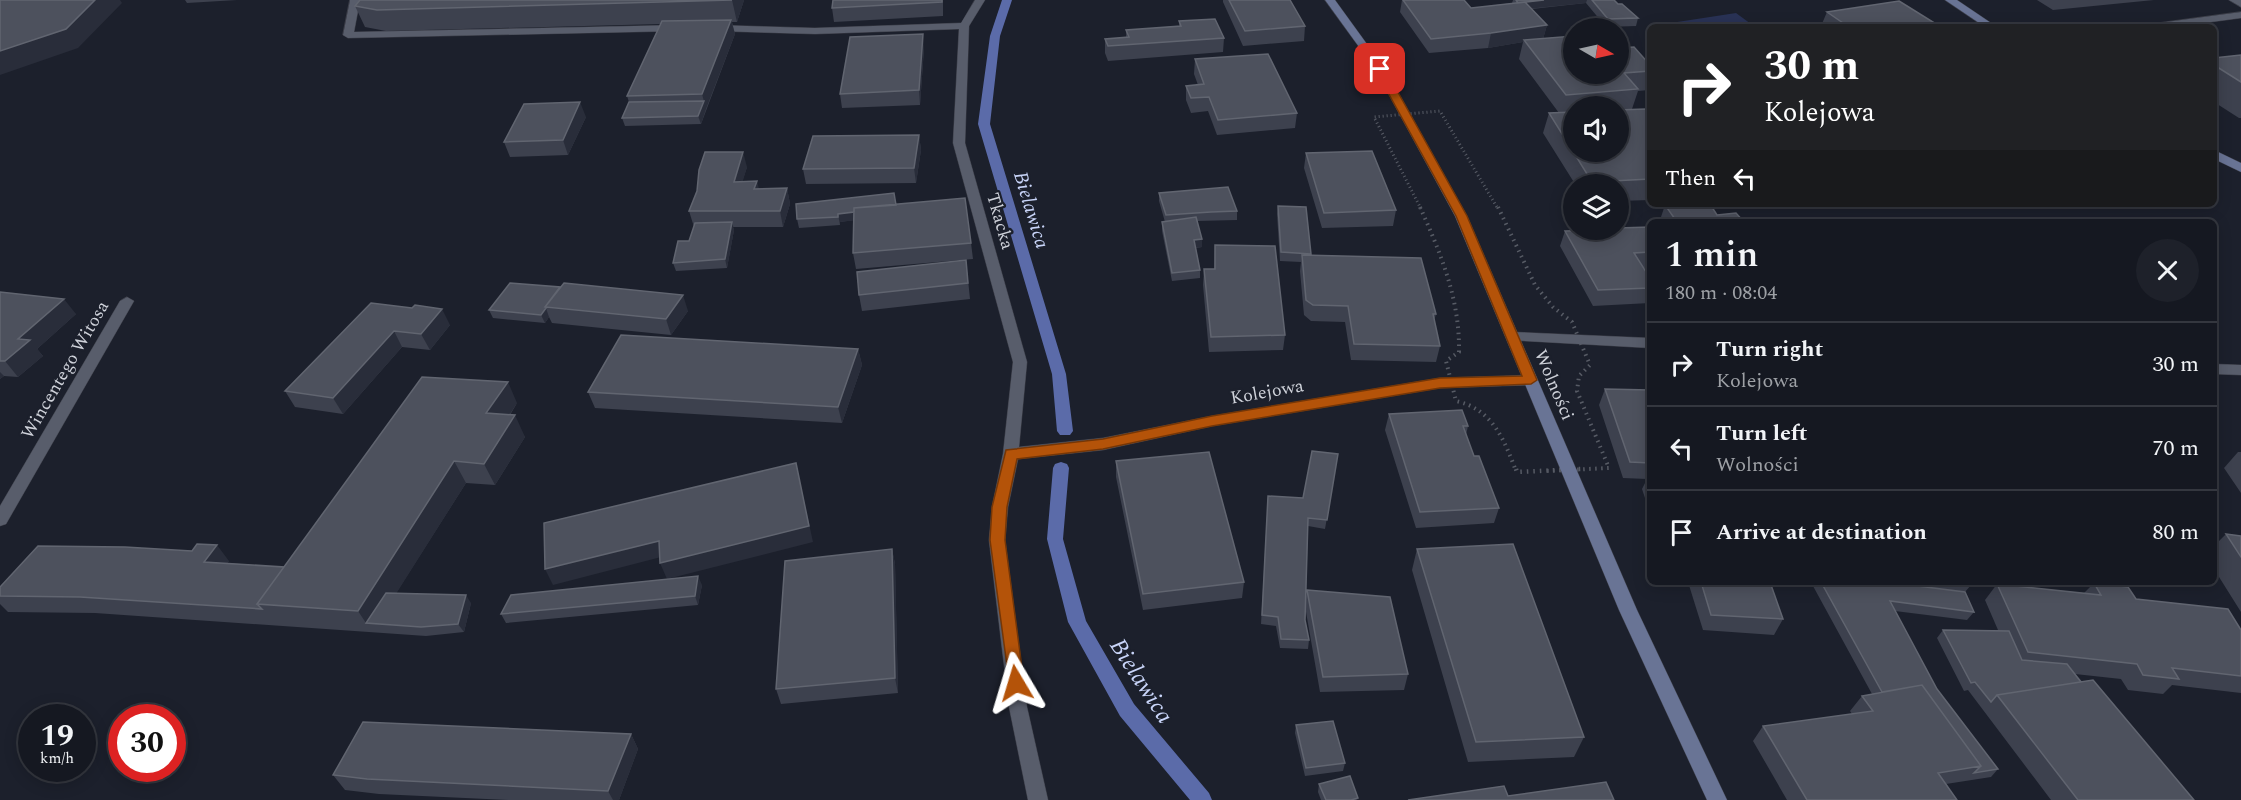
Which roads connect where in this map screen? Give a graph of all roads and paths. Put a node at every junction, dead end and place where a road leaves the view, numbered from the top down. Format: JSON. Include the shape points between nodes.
{"nodes":[{"id":1,"x":355,"y":0,"type":"edge"},
{"id":2,"x":980,"y":0,"type":"edge"},
{"id":3,"x":1330,"y":0,"type":"edge"},
{"id":4,"x":1950,"y":0,"type":"edge"},
{"id":5,"x":2234,"y":0,"type":"edge"},
{"id":6,"x":2241,"y":4,"type":"edge"},
{"id":7,"x":2241,"y":15,"type":"edge"},
{"id":8,"x":1987,"y":24,"type":"edge"},
{"id":9,"x":2174,"y":24,"type":"edge"},
{"id":10,"x":964,"y":26,"type":"junction"},
{"id":11,"x":693,"y":28,"type":"edge"},
{"id":12,"x":705,"y":28,"type":"edge"},
{"id":13,"x":2217,"y":156,"type":"edge"},
{"id":14,"x":2241,"y":168,"type":"edge"},
{"id":15,"x":127,"y":301,"type":"dead end"},
{"id":16,"x":1513,"y":337,"type":"junction"},
{"id":17,"x":1647,"y":343,"type":"edge"},
{"id":18,"x":2217,"y":369,"type":"edge"},
{"id":19,"x":2241,"y":370,"type":"edge"},
{"id":20,"x":1531,"y":380,"type":"junction"},
{"id":21,"x":1011,"y":454,"type":"junction"},
{"id":22,"x":1,"y":518,"type":"edge"},
{"id":23,"x":1038,"y":800,"type":"edge"},
{"id":24,"x":1717,"y":800,"type":"edge"}],
"edges":[{"from":1,"to":11,"type":"street","via":[[348,35]]},
{"from":2,"to":10,"type":"street","name":"Tkacka"},
{"from":3,"to":16,"type":"street","name":"Wolności","via":[[1370,53],[1446,186]]},
{"from":4,"to":8,"type":"street"},
{"from":5,"to":6,"type":"street"},
{"from":7,"to":9,"type":"street"},
{"from":10,"to":12,"type":"street","via":[[815,31]]},
{"from":10,"to":21,"type":"street","name":"Tkacka","via":[[959,143],[1020,362]]},
{"from":13,"to":14,"type":"street"},
{"from":15,"to":22,"type":"street","name":"Wincentego Witosa"},
{"from":16,"to":17,"type":"street"},
{"from":16,"to":20,"type":"street","name":"Wolności"},
{"from":18,"to":19,"type":"street"},
{"from":20,"to":21,"type":"street","name":"Kolejowa","via":[[1440,383],[1212,421],[1103,444]]},
{"from":20,"to":24,"type":"street","name":"Wolności","via":[[1643,645]]},
{"from":21,"to":23,"type":"street","name":"Tkacka","via":[[997,540],[1018,707]]}]}
